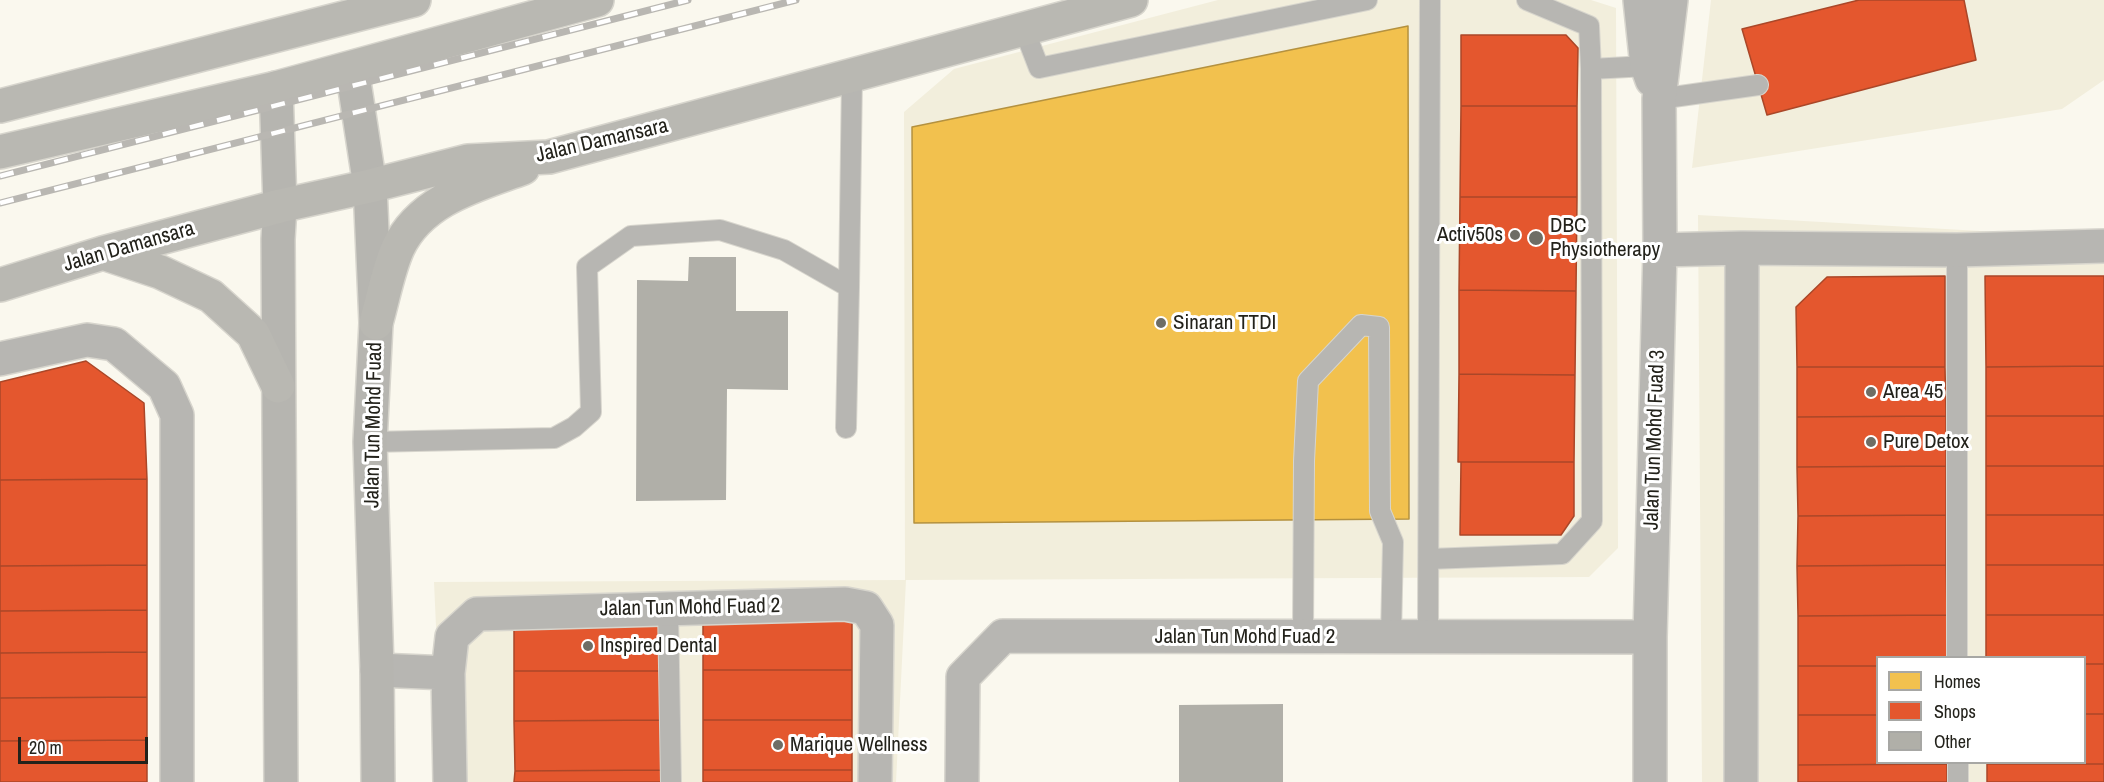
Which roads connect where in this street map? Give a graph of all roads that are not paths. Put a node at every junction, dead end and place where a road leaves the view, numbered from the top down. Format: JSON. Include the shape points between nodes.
{"nodes":[{"id":1,"x":414,"y":0,"type":"edge"},
{"id":2,"x":597,"y":0,"type":"edge"},
{"id":3,"x":1131,"y":0,"type":"edge"},
{"id":4,"x":1367,"y":0,"type":"edge"},
{"id":5,"x":1430,"y":0,"type":"edge"},
{"id":6,"x":1527,"y":0,"type":"edge"},
{"id":7,"x":1640,"y":0,"type":"edge"},
{"id":8,"x":1671,"y":0,"type":"edge"},
{"id":9,"x":1024,"y":29,"type":"junction"},
{"id":10,"x":1647,"y":66,"type":"junction"},
{"id":11,"x":352,"y":69,"type":"junction"},
{"id":12,"x":1591,"y":69,"type":"junction"},
{"id":13,"x":852,"y":76,"type":"junction"},
{"id":14,"x":1758,"y":85,"type":"dead end"},
{"id":15,"x":276,"y":88,"type":"junction"},
{"id":16,"x":1659,"y":99,"type":"junction"},
{"id":17,"x":0,"y":106,"type":"edge"},
{"id":18,"x":0,"y":152,"type":"edge"},
{"id":19,"x":549,"y":157,"type":"junction"},
{"id":20,"x":370,"y":186,"type":"junction"},
{"id":21,"x":280,"y":206,"type":"junction"},
{"id":22,"x":2104,"y":246,"type":"edge"},
{"id":23,"x":1742,"y":248,"type":"junction"},
{"id":24,"x":1660,"y":250,"type":"junction"},
{"id":25,"x":1957,"y":250,"type":"junction"},
{"id":26,"x":103,"y":253,"type":"junction"},
{"id":27,"x":0,"y":285,"type":"edge"},
{"id":28,"x":849,"y":287,"type":"junction"},
{"id":29,"x":376,"y":323,"type":"junction"},
{"id":30,"x":0,"y":359,"type":"edge"},
{"id":31,"x":278,"y":386,"type":"junction"},
{"id":32,"x":846,"y":428,"type":"dead end"},
{"id":33,"x":370,"y":442,"type":"junction"},
{"id":34,"x":1429,"y":559,"type":"junction"},
{"id":35,"x":668,"y":608,"type":"junction"},
{"id":36,"x":1390,"y":636,"type":"junction"},
{"id":37,"x":1303,"y":637,"type":"junction"},
{"id":38,"x":1428,"y":637,"type":"junction"},
{"id":39,"x":1650,"y":638,"type":"junction"},
{"id":40,"x":1957,"y":656,"type":"edge"},
{"id":41,"x":377,"y":670,"type":"junction"},
{"id":42,"x":448,"y":673,"type":"junction"},
{"id":43,"x":1958,"y":764,"type":"edge"},
{"id":44,"x":177,"y":782,"type":"edge"},
{"id":45,"x":281,"y":782,"type":"edge"},
{"id":46,"x":378,"y":782,"type":"edge"},
{"id":47,"x":450,"y":782,"type":"edge"},
{"id":48,"x":671,"y":782,"type":"edge"},
{"id":49,"x":875,"y":782,"type":"edge"},
{"id":50,"x":962,"y":782,"type":"edge"},
{"id":51,"x":1650,"y":782,"type":"edge"},
{"id":52,"x":1741,"y":782,"type":"edge"},
{"id":53,"x":1958,"y":782,"type":"edge"}],
"edges":[{"from":1,"to":17,"type":"main road"},
{"from":2,"to":11,"type":"main road"},
{"from":3,"to":9,"type":"main road","name":"Jalan Damansara"},
{"from":4,"to":9,"type":"lane","via":[[1039,68]]},
{"from":5,"to":34,"type":"lane"},
{"from":6,"to":12,"type":"lane","via":[[1589,26]]},
{"from":7,"to":10,"type":"street","name":"Jalan Tun Mohd Fuad 3"},
{"from":8,"to":16,"type":"street","name":"Jalan Tun Mohd Fuad 3"},
{"from":9,"to":13,"type":"main road","name":"Jalan Damansara"},
{"from":10,"to":12,"type":"lane"},
{"from":10,"to":16,"type":"street","name":"Jalan Tun Mohd Fuad 3"},
{"from":11,"to":15,"type":"main road"},
{"from":11,"to":20,"type":"main road","name":"Jalan Tun Mohd Fuad"},
{"from":12,"to":34,"type":"lane","via":[[1592,521],[1562,554]]},
{"from":13,"to":19,"type":"main road","name":"Jalan Damansara"},
{"from":13,"to":28,"type":"lane"},
{"from":14,"to":16,"type":"lane"},
{"from":15,"to":18,"type":"main road"},
{"from":15,"to":21,"type":"main road"},
{"from":16,"to":24,"type":"street","name":"Jalan Tun Mohd Fuad 3"},
{"from":19,"to":20,"type":"main road","name":"Jalan Damansara","via":[[468,161]]},
{"from":19,"to":29,"type":"main road","via":[[455,193],[420,216],[399,247]]},
{"from":20,"to":21,"type":"main road","name":"Jalan Damansara"},
{"from":20,"to":29,"type":"main road","name":"Jalan Tun Mohd Fuad"},
{"from":21,"to":26,"type":"main road","name":"Jalan Damansara"},
{"from":21,"to":31,"type":"main road"},
{"from":22,"to":25,"type":"street"},
{"from":23,"to":24,"type":"street"},
{"from":23,"to":25,"type":"street"},
{"from":23,"to":52,"type":"street"},
{"from":24,"to":39,"type":"street","name":"Jalan Tun Mohd Fuad 3"},
{"from":25,"to":40,"type":"lane"},
{"from":26,"to":27,"type":"main road","name":"Jalan Damansara"},
{"from":26,"to":31,"type":"main road","via":[[160,272],[211,296],[254,334]]},
{"from":28,"to":32,"type":"lane"},
{"from":28,"to":33,"type":"lane","via":[[784,250],[720,231],[631,236],[587,267],[591,412],[574,427],[554,438]]},
{"from":29,"to":33,"type":"main road","name":"Jalan Tun Mohd Fuad"},
{"from":30,"to":44,"type":"street","via":[[87,340],[114,344],[165,386],[177,415]]},
{"from":31,"to":45,"type":"main road"},
{"from":33,"to":41,"type":"main road","name":"Jalan Tun Mohd Fuad"},
{"from":34,"to":38,"type":"lane"},
{"from":35,"to":42,"type":"street","name":"Jalan Tun Mohd Fuad 2","via":[[477,614],[452,637]]},
{"from":35,"to":48,"type":"lane"},
{"from":35,"to":49,"type":"street","name":"Jalan Tun Mohd Fuad 2","via":[[845,604],[866,609],[877,625]]},
{"from":36,"to":37,"type":"street","name":"Jalan Tun Mohd Fuad 2"},
{"from":36,"to":37,"type":"lane","via":[[1393,542],[1380,511],[1380,327],[1361,325],[1308,381]]},
{"from":36,"to":38,"type":"street","name":"Jalan Tun Mohd Fuad 2"},
{"from":37,"to":50,"type":"street","name":"Jalan Tun Mohd Fuad 2","via":[[1003,636],[963,676]]},
{"from":38,"to":39,"type":"street","name":"Jalan Tun Mohd Fuad 2"},
{"from":39,"to":51,"type":"street","name":"Jalan Tun Mohd Fuad 3"},
{"from":41,"to":42,"type":"street"},
{"from":41,"to":46,"type":"main road","name":"Jalan Tun Mohd Fuad"},
{"from":42,"to":47,"type":"street"},
{"from":43,"to":53,"type":"lane"}]}
